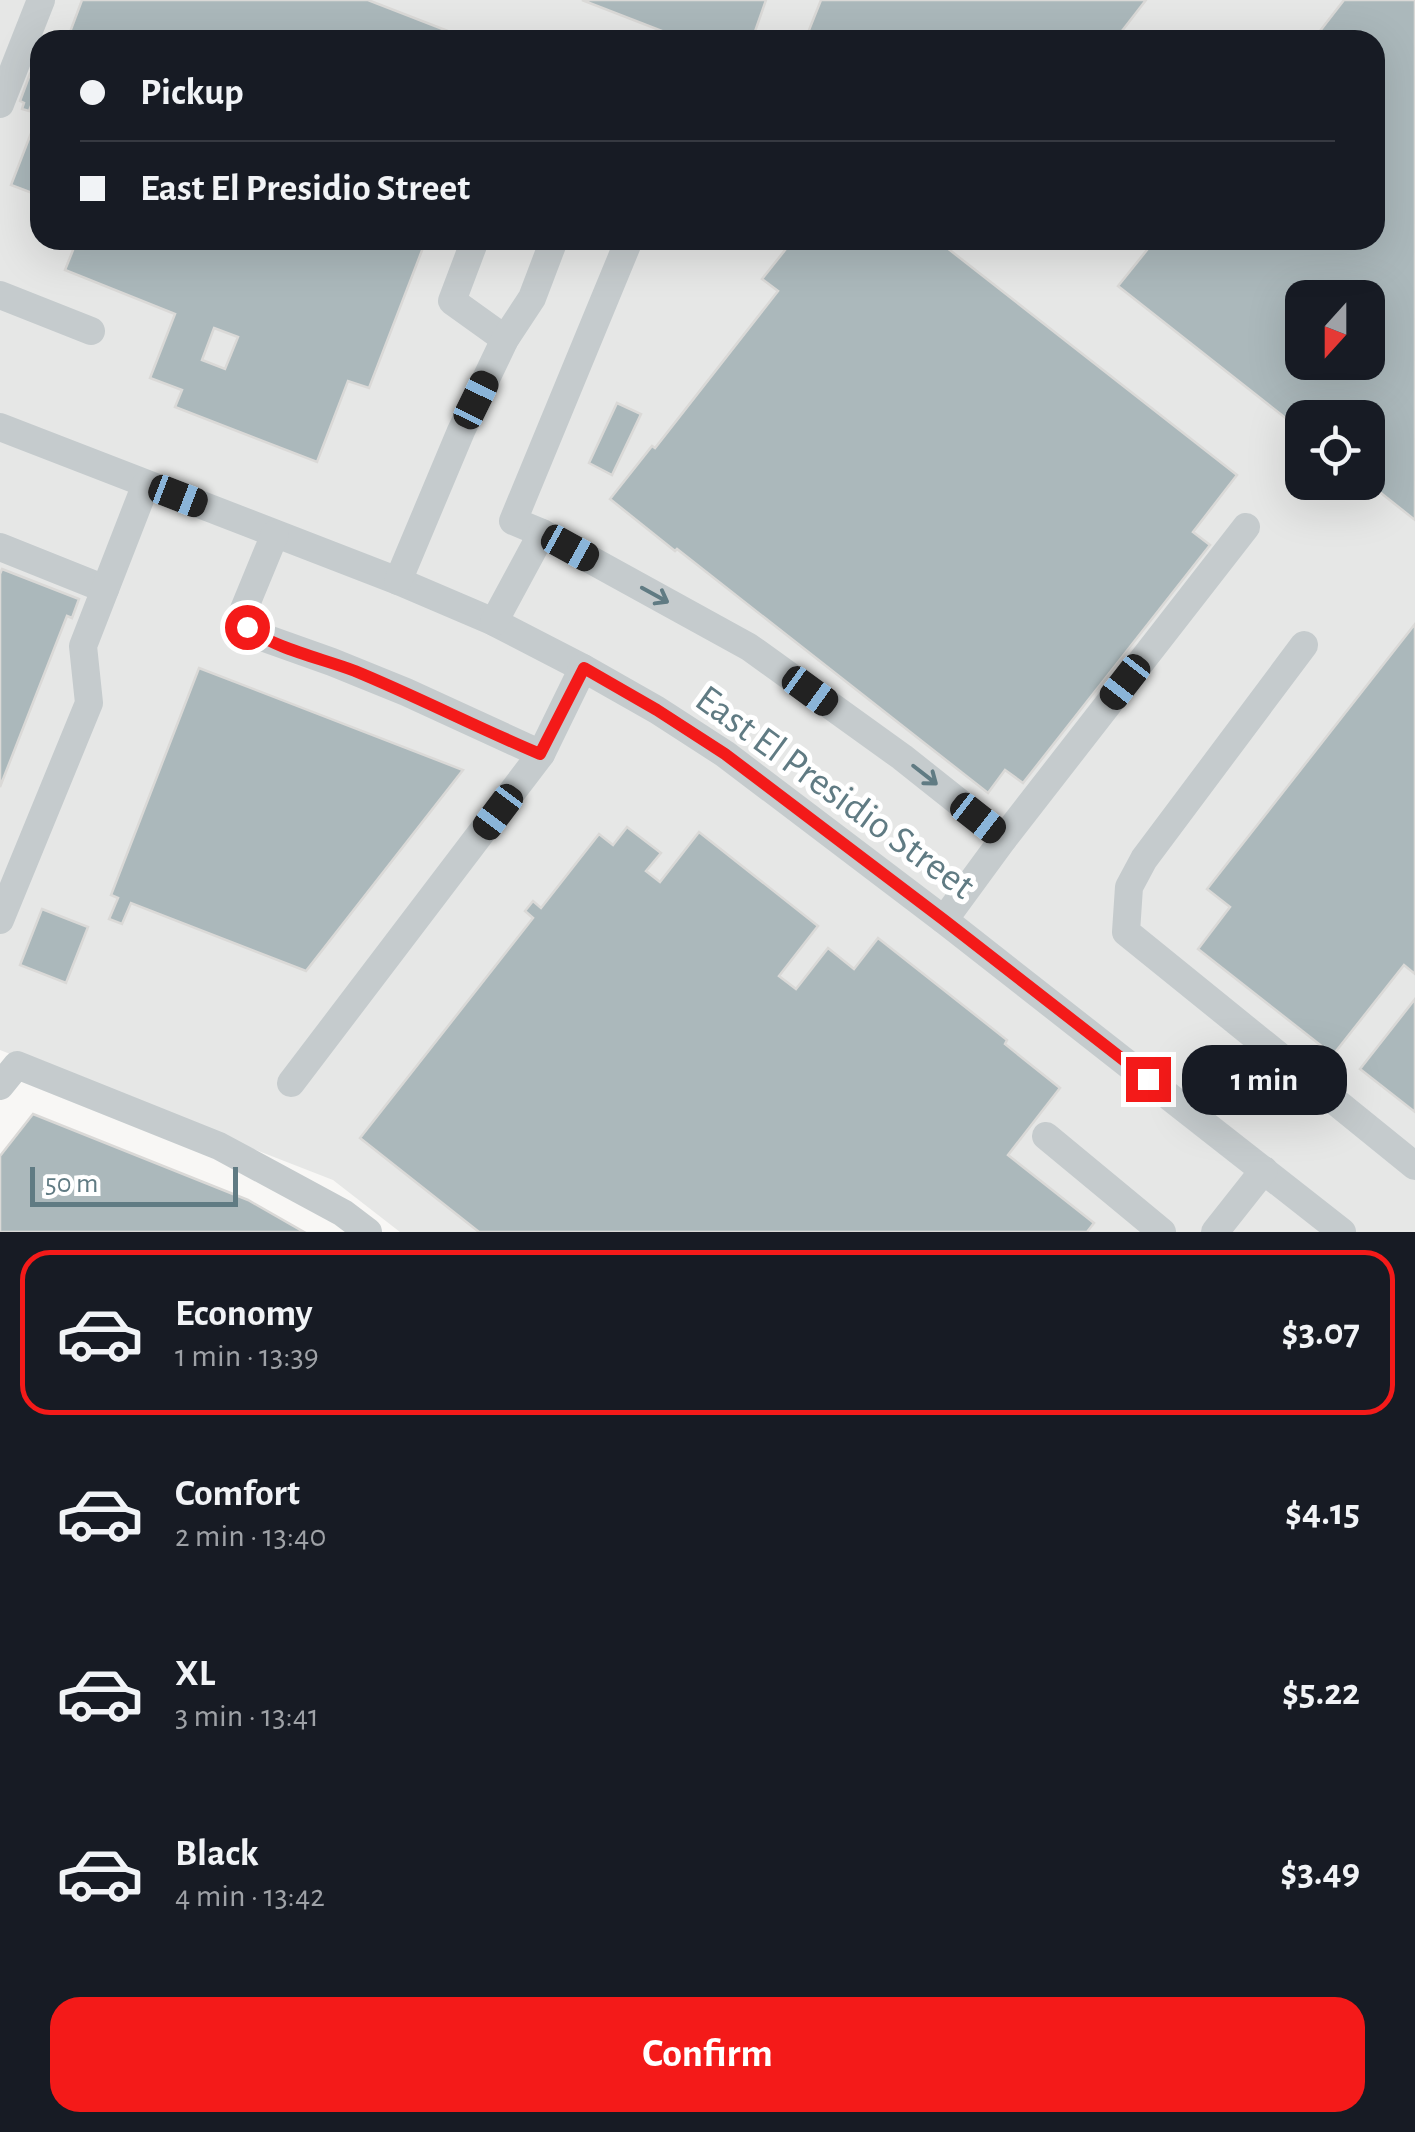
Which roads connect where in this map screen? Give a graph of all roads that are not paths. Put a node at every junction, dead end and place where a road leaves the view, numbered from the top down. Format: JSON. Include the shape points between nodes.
{"nodes":[{"id":1,"x":41,"y":0,"type":"edge"},
{"id":2,"x":0,"y":104,"type":"edge"},
{"id":3,"x":471,"y":250,"type":"edge"},
{"id":4,"x":550,"y":250,"type":"edge"},
{"id":5,"x":625,"y":250,"type":"edge"},
{"id":6,"x":0,"y":295,"type":"edge"},
{"id":7,"x":91,"y":330,"type":"dead end"},
{"id":8,"x":505,"y":339,"type":"junction"},
{"id":9,"x":0,"y":427,"type":"edge"},
{"id":10,"x":146,"y":484,"type":"junction"},
{"id":11,"x":1246,"y":527,"type":"dead end"},
{"id":12,"x":542,"y":533,"type":"junction"},
{"id":13,"x":275,"y":534,"type":"junction"},
{"id":14,"x":0,"y":548,"type":"edge"},
{"id":15,"x":398,"y":581,"type":"junction"},
{"id":16,"x":105,"y":588,"type":"junction"},
{"id":17,"x":494,"y":622,"type":"junction"},
{"id":18,"x":1304,"y":645,"type":"dead end"},
{"id":19,"x":584,"y":668,"type":"junction"},
{"id":20,"x":540,"y":754,"type":"junction"},
{"id":21,"x":1004,"y":838,"type":"junction"},
{"id":22,"x":0,"y":920,"type":"edge"},
{"id":23,"x":944,"y":920,"type":"junction"},
{"id":24,"x":290,"y":1084,"type":"dead end"},
{"id":25,"x":0,"y":1086,"type":"edge"},
{"id":26,"x":1046,"y":1136,"type":"dead end"},
{"id":27,"x":1415,"y":1166,"type":"edge"},
{"id":28,"x":1264,"y":1170,"type":"junction"},
{"id":29,"x":368,"y":1232,"type":"edge"},
{"id":30,"x":1162,"y":1232,"type":"edge"},
{"id":31,"x":1216,"y":1232,"type":"edge"},
{"id":32,"x":1342,"y":1232,"type":"edge"}],
"edges":[{"from":1,"to":2,"type":"street"},
{"from":3,"to":8,"type":"street","via":[[452,301]]},
{"from":4,"to":8,"type":"street","via":[[532,298]]},
{"from":5,"to":12,"type":"street","via":[[512,521]]},
{"from":6,"to":7,"type":"street"},
{"from":8,"to":15,"type":"street"},
{"from":9,"to":10,"type":"street","name":"East El Presidio Street"},
{"from":10,"to":13,"type":"street","name":"East El Presidio Street"},
{"from":10,"to":16,"type":"street"},
{"from":11,"to":21,"type":"street"},
{"from":12,"to":17,"type":"street"},
{"from":12,"to":21,"type":"street","one_way":true,"via":[[748,647]]},
{"from":13,"to":15,"type":"street","name":"East El Presidio Street"},
{"from":13,"to":20,"type":"street","via":[[242,614],[247,627]]},
{"from":14,"to":16,"type":"street"},
{"from":15,"to":17,"type":"street","name":"East El Presidio Street"},
{"from":16,"to":22,"type":"street","via":[[82,646],[89,703]]},
{"from":17,"to":19,"type":"street","name":"East El Presidio Street"},
{"from":18,"to":27,"type":"street","via":[[1144,859],[1129,887],[1126,932]]},
{"from":19,"to":20,"type":"street"},
{"from":19,"to":23,"type":"street","name":"East El Presidio Street","via":[[725,754]]},
{"from":20,"to":24,"type":"street"},
{"from":21,"to":23,"type":"street"},
{"from":23,"to":28,"type":"street","name":"East El Presidio Street"},
{"from":25,"to":29,"type":"street","via":[[17,1064],[219,1146]]},
{"from":26,"to":30,"type":"street"},
{"from":28,"to":31,"type":"street"},
{"from":28,"to":32,"type":"street","name":"East El Presidio Street"}]}
